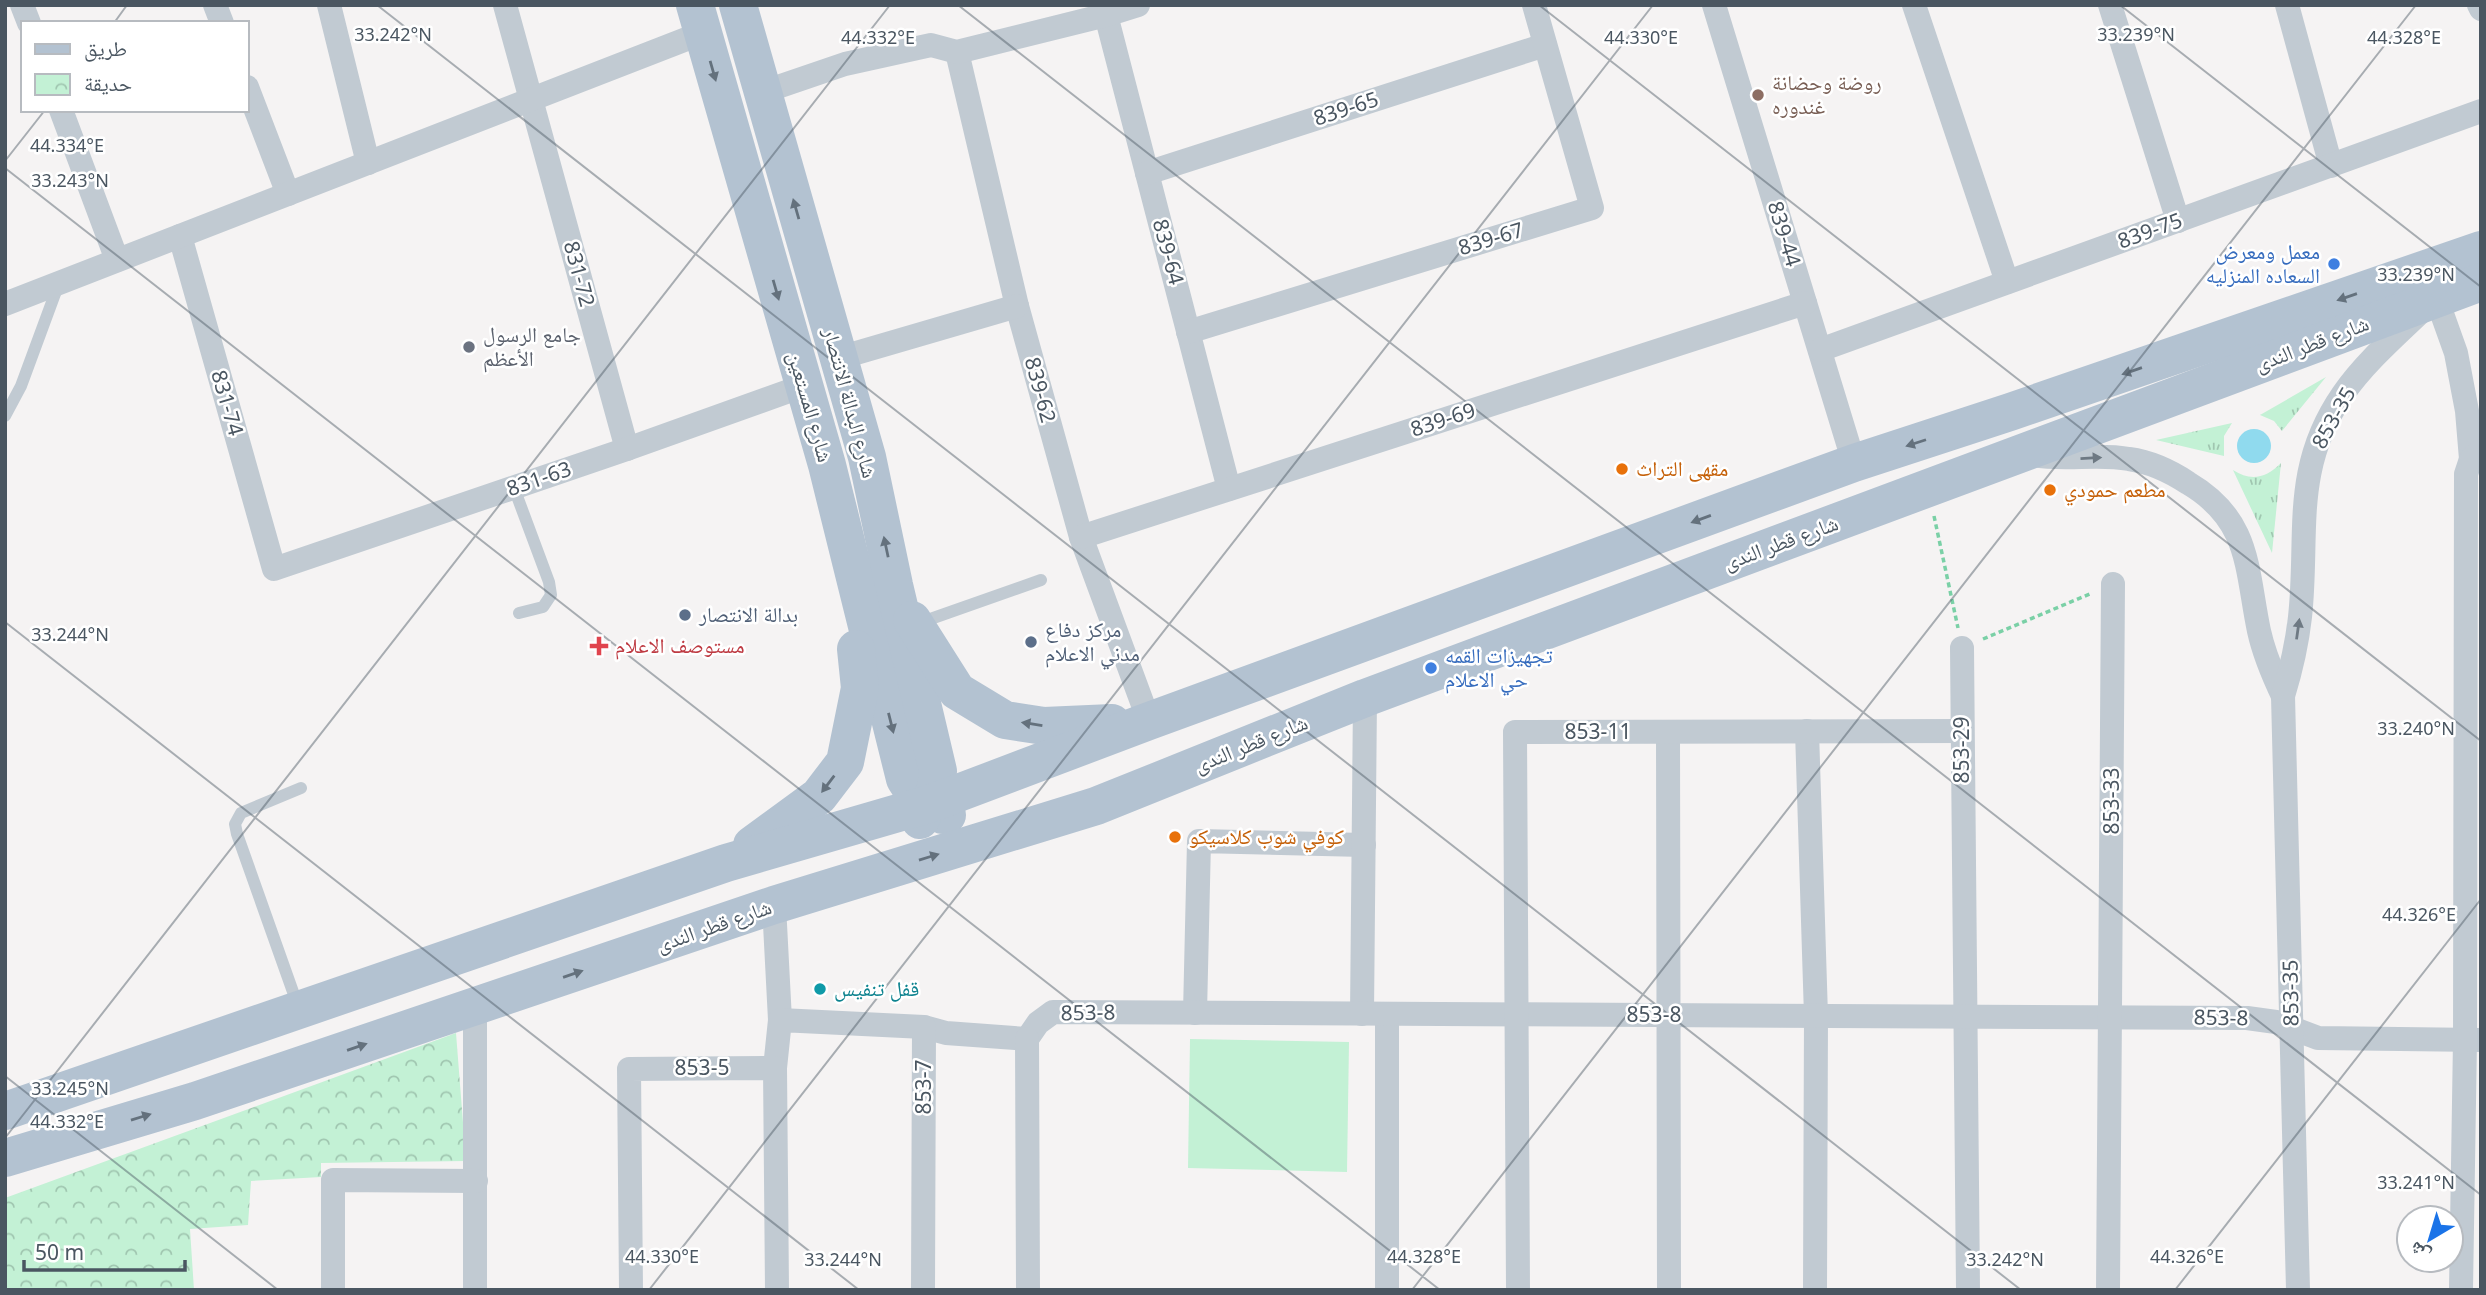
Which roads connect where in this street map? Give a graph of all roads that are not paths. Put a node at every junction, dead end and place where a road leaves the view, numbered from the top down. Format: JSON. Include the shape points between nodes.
{"nodes":[{"id":1,"x":329,"y":5,"type":"edge"},
{"id":2,"x":505,"y":5,"type":"edge"},
{"id":3,"x":738,"y":5,"type":"edge"},
{"id":4,"x":1138,"y":5,"type":"edge"},
{"id":5,"x":1534,"y":5,"type":"edge"},
{"id":6,"x":1714,"y":5,"type":"edge"},
{"id":7,"x":1914,"y":5,"type":"edge"},
{"id":8,"x":2110,"y":5,"type":"edge"},
{"id":9,"x":2287,"y":5,"type":"edge"},
{"id":10,"x":1106,"y":15,"type":"junction"},
{"id":11,"x":698,"y":19,"type":"edge"},
{"id":12,"x":1545,"y":45,"type":"junction"},
{"id":13,"x":957,"y":52,"type":"junction"},
{"id":14,"x":248,"y":90,"type":"edge"},
{"id":15,"x":763,"y":92,"type":"junction"},
{"id":16,"x":531,"y":100,"type":"junction"},
{"id":17,"x":2481,"y":111,"type":"edge"},
{"id":18,"x":62,"y":112,"type":"edge"},
{"id":19,"x":368,"y":163,"type":"junction"},
{"id":20,"x":2331,"y":166,"type":"junction"},
{"id":21,"x":1147,"y":173,"type":"junction"},
{"id":22,"x":288,"y":194,"type":"junction"},
{"id":23,"x":2178,"y":221,"type":"junction"},
{"id":24,"x":180,"y":236,"type":"junction"},
{"id":25,"x":2481,"y":250,"type":"edge"},
{"id":26,"x":117,"y":260,"type":"junction"},
{"id":27,"x":2007,"y":282,"type":"junction"},
{"id":28,"x":2481,"y":282,"type":"edge"},
{"id":29,"x":59,"y":283,"type":"junction"},
{"id":30,"x":2436,"y":298,"type":"junction"},
{"id":31,"x":1805,"y":303,"type":"junction"},
{"id":32,"x":5,"y":304,"type":"edge"},
{"id":33,"x":1017,"y":306,"type":"junction"},
{"id":34,"x":1188,"y":332,"type":"junction"},
{"id":35,"x":1820,"y":350,"type":"junction"},
{"id":36,"x":839,"y":358,"type":"junction"},
{"id":37,"x":803,"y":386,"type":"junction"},
{"id":38,"x":2036,"y":403,"type":"junction"},
{"id":39,"x":5,"y":416,"type":"edge"},
{"id":40,"x":1995,"y":417,"type":"junction"},
{"id":41,"x":627,"y":449,"type":"junction"},
{"id":42,"x":2026,"y":451,"type":"junction"},
{"id":43,"x":2476,"y":455,"type":"edge"},
{"id":44,"x":867,"y":457,"type":"junction"},
{"id":45,"x":1854,"y":463,"type":"junction"},
{"id":46,"x":827,"y":465,"type":"junction"},
{"id":47,"x":514,"y":488,"type":"junction"},
{"id":48,"x":1229,"y":489,"type":"junction"},
{"id":49,"x":842,"y":528,"type":"junction"},
{"id":50,"x":1081,"y":537,"type":"junction"},
{"id":51,"x":274,"y":569,"type":"joint"},
{"id":52,"x":1041,"y":580,"type":"dead end"},
{"id":53,"x":2113,"y":584,"type":"road end"},
{"id":54,"x":894,"y":585,"type":"junction"},
{"id":55,"x":519,"y":613,"type":"dead end"},
{"id":56,"x":914,"y":624,"type":"junction"},
{"id":57,"x":1962,"y":648,"type":"road end"},
{"id":58,"x":2283,"y":696,"type":"junction"},
{"id":59,"x":1365,"y":698,"type":"junction"},
{"id":60,"x":1149,"y":721,"type":"junction"},
{"id":61,"x":1962,"y":730,"type":"junction"},
{"id":62,"x":1807,"y":731,"type":"junction"},
{"id":63,"x":1668,"y":732,"type":"junction"},
{"id":64,"x":301,"y":788,"type":"dead end"},
{"id":65,"x":929,"y":804,"type":"junction"},
{"id":66,"x":1364,"y":845,"type":"junction"},
{"id":67,"x":726,"y":863,"type":"junction"},
{"id":68,"x":774,"y":905,"type":"junction"},
{"id":69,"x":475,"y":1007,"type":"junction"},
{"id":70,"x":300,"y":1010,"type":"junction"},
{"id":71,"x":1195,"y":1013,"type":"junction"},
{"id":72,"x":1375,"y":1014,"type":"junction"},
{"id":73,"x":1518,"y":1014,"type":"junction"},
{"id":74,"x":1667,"y":1015,"type":"junction"},
{"id":75,"x":1816,"y":1016,"type":"junction"},
{"id":76,"x":1965,"y":1016,"type":"junction"},
{"id":77,"x":2111,"y":1017,"type":"junction"},
{"id":78,"x":780,"y":1020,"type":"junction"},
{"id":79,"x":924,"y":1027,"type":"junction"},
{"id":80,"x":2292,"y":1029,"type":"junction"},
{"id":81,"x":1027,"y":1039,"type":"junction"},
{"id":82,"x":2473,"y":1040,"type":"edge"},
{"id":83,"x":775,"y":1068,"type":"junction"},
{"id":84,"x":5,"y":1089,"type":"edge"},
{"id":85,"x":57,"y":1093,"type":"junction"},
{"id":86,"x":5,"y":1111,"type":"edge"},
{"id":87,"x":5,"y":1158,"type":"edge"},
{"id":88,"x":476,"y":1181,"type":"junction"},
{"id":89,"x":333,"y":1290,"type":"edge"},
{"id":90,"x":475,"y":1290,"type":"edge"},
{"id":91,"x":631,"y":1290,"type":"edge"},
{"id":92,"x":777,"y":1290,"type":"edge"},
{"id":93,"x":923,"y":1290,"type":"edge"},
{"id":94,"x":1028,"y":1290,"type":"edge"},
{"id":95,"x":1387,"y":1290,"type":"edge"},
{"id":96,"x":1518,"y":1290,"type":"edge"},
{"id":97,"x":1669,"y":1290,"type":"edge"},
{"id":98,"x":1815,"y":1290,"type":"edge"},
{"id":99,"x":1968,"y":1290,"type":"edge"},
{"id":100,"x":2108,"y":1290,"type":"edge"},
{"id":101,"x":2298,"y":1290,"type":"edge"},
{"id":102,"x":2461,"y":1290,"type":"edge"}],
"edges":[{"from":1,"to":19,"type":"street"},
{"from":2,"to":16,"type":"street","name":"831-72"},
{"from":3,"to":15,"type":"main road","name":"شارع البدالة الانتصار"},
{"from":4,"to":10,"type":"street"},
{"from":5,"to":12,"type":"street","name":"839-67"},
{"from":6,"to":31,"type":"street","name":"839-44"},
{"from":7,"to":27,"type":"street"},
{"from":8,"to":23,"type":"street"},
{"from":9,"to":20,"type":"street"},
{"from":10,"to":13,"type":"street"},
{"from":10,"to":21,"type":"street","name":"839-64"},
{"from":11,"to":16,"type":"street"},
{"from":11,"to":37,"type":"main road","name":"شارع المستعين","one_way":true},
{"from":12,"to":21,"type":"street","name":"839-65"},
{"from":12,"to":34,"type":"street","name":"839-67","via":[[1592,208]]},
{"from":13,"to":15,"type":"street","via":[[931,45],[845,64]]},
{"from":13,"to":33,"type":"street","name":"839-62"},
{"from":14,"to":22,"type":"street"},
{"from":36,"to":15,"type":"main road","name":"شارع البدالة الانتصار","one_way":true},
{"from":16,"to":19,"type":"street"},
{"from":16,"to":41,"type":"street","name":"831-72"},
{"from":17,"to":20,"type":"street","name":"839-75"},
{"from":18,"to":26,"type":"street"},
{"from":19,"to":22,"type":"street"},
{"from":20,"to":23,"type":"street","name":"839-75"},
{"from":21,"to":34,"type":"street","name":"839-64"},
{"from":22,"to":24,"type":"street"},
{"from":23,"to":27,"type":"street","name":"839-75"},
{"from":24,"to":26,"type":"street"},
{"from":24,"to":51,"type":"street","name":"831-74"},
{"from":25,"to":38,"type":"main road","name":"شارع قطر الندى","one_way":true},
{"from":26,"to":29,"type":"street"},
{"from":27,"to":35,"type":"street","name":"839-75"},
{"from":28,"to":30,"type":"main road","name":"شارع قطر الندى"},
{"from":29,"to":32,"type":"street"},
{"from":29,"to":39,"type":"lane","via":[[21,386]]},
{"from":30,"to":42,"type":"main road","name":"شارع قطر الندى"},
{"from":30,"to":43,"type":"street","via":[[2456,353]]},
{"from":58,"to":30,"type":"street","name":"853-35","one_way":true,"via":[[2300,615],[2306,484],[2320,437],[2359,374]]},
{"from":31,"to":35,"type":"street","name":"839-44"},
{"from":31,"to":48,"type":"street","name":"839-69"},
{"from":33,"to":36,"type":"street"},
{"from":33,"to":50,"type":"street","name":"839-62"},
{"from":34,"to":48,"type":"street","name":"839-64"},
{"from":35,"to":45,"type":"street","name":"839-44"},
{"from":36,"to":44,"type":"main road","name":"شارع البدالة الانتصار"},
{"from":37,"to":41,"type":"street","name":"831-63"},
{"from":37,"to":46,"type":"main road","name":"شارع المستعين"},
{"from":38,"to":40,"type":"main road","name":"شارع قطر الندى"},
{"from":38,"to":42,"type":"main road","via":[[2033,422],[2041,440]]},
{"from":40,"to":42,"type":"main road","via":[[2006,426],[2011,445]]},
{"from":40,"to":45,"type":"main road","name":"شارع قطر الندى","one_way":true},
{"from":41,"to":47,"type":"street","name":"831-63"},
{"from":42,"to":58,"type":"street","name":"853-35","one_way":true,"via":[[2059,458],[2110,457],[2147,463],[2210,498],[2241,541],[2263,645]]},
{"from":42,"to":59,"type":"main road","name":"شارع قطر الندى"},
{"from":43,"to":82,"type":"street","via":[[2466,474]]},
{"from":44,"to":46,"type":"main road"},
{"from":54,"to":44,"type":"main road","name":"شارع البدالة الانتصار","one_way":true},
{"from":45,"to":60,"type":"main road","name":"شارع قطر الندى","one_way":true},
{"from":46,"to":49,"type":"main road","name":"شارع المستعين"},
{"from":47,"to":51,"type":"street","name":"831-63"},
{"from":47,"to":55,"type":"lane","via":[[551,595],[543,607]]},
{"from":48,"to":50,"type":"street","name":"839-69"},
{"from":49,"to":65,"type":"main road","name":"شارع المستعين","one_way":true,"via":[[905,779]]},
{"from":49,"to":67,"type":"main road","one_way":true,"via":[[860,688],[845,762],[819,796]]},
{"from":50,"to":60,"type":"street","name":"839-62"},
{"from":52,"to":56,"type":"lane"},
{"from":53,"to":77,"type":"street","name":"853-33"},
{"from":54,"to":56,"type":"main road"},
{"from":54,"to":65,"type":"main road","name":"شارع البدالة الانتصار","via":[[938,771]]},
{"from":60,"to":56,"type":"main road","one_way":true,"via":[[1044,726],[1004,720],[957,691]]},
{"from":57,"to":61,"type":"street","name":"853-29"},
{"from":58,"to":80,"type":"street","name":"853-35"},
{"from":59,"to":65,"type":"main road","via":[[979,816],[943,815]]},
{"from":59,"to":66,"type":"street"},
{"from":68,"to":59,"type":"main road","name":"شارع قطر الندى","one_way":true,"via":[[1096,806]]},
{"from":60,"to":65,"type":"main road","name":"شارع قطر الندى"},
{"from":61,"to":62,"type":"street","name":"853-11"},
{"from":61,"to":76,"type":"street","name":"853-29"},
{"from":62,"to":63,"type":"street","name":"853-11"},
{"from":62,"to":75,"type":"street"},
{"from":63,"to":73,"type":"street","name":"853-11","via":[[1516,732]]},
{"from":63,"to":74,"type":"street"},
{"from":64,"to":70,"type":"lane","via":[[241,813],[236,824]]},
{"from":65,"to":67,"type":"main road","name":"شارع قطر الندى"},
{"from":65,"to":68,"type":"main road","name":"شارع البدالة الانتصار","via":[[902,841]]},
{"from":66,"to":71,"type":"street","via":[[1199,841]]},
{"from":66,"to":72,"type":"street"},
{"from":67,"to":70,"type":"main road","name":"شارع قطر الندى"},
{"from":69,"to":68,"type":"main road","name":"شارع قطر الندى","one_way":true},
{"from":68,"to":78,"type":"street"},
{"from":87,"to":69,"type":"main road","name":"شارع قطر الندى","one_way":true,"via":[[195,1101]]},
{"from":69,"to":88,"type":"street"},
{"from":70,"to":85,"type":"main road","name":"شارع قطر الندى"},
{"from":71,"to":72,"type":"street","name":"853-8"},
{"from":71,"to":81,"type":"street","name":"853-8","via":[[1053,1012]]},
{"from":72,"to":73,"type":"street","name":"853-8"},
{"from":72,"to":95,"type":"street"},
{"from":73,"to":74,"type":"street","name":"853-8"},
{"from":73,"to":96,"type":"street"},
{"from":74,"to":75,"type":"street","name":"853-8"},
{"from":74,"to":97,"type":"street"},
{"from":75,"to":76,"type":"street","name":"853-8"},
{"from":75,"to":98,"type":"street"},
{"from":76,"to":77,"type":"street","name":"853-8"},
{"from":76,"to":99,"type":"street","name":"853-29"},
{"from":77,"to":80,"type":"street","name":"853-8","via":[[2260,1018]]},
{"from":77,"to":100,"type":"street","name":"853-33"},
{"from":78,"to":79,"type":"street"},
{"from":78,"to":83,"type":"street"},
{"from":79,"to":81,"type":"street"},
{"from":79,"to":93,"type":"street","name":"853-7"},
{"from":80,"to":82,"type":"street","name":"853-8","via":[[2335,1040]]},
{"from":80,"to":101,"type":"street","name":"853-35"},
{"from":81,"to":94,"type":"street"},
{"from":82,"to":102,"type":"street"},
{"from":83,"to":91,"type":"street","name":"853-5","via":[[629,1069]]},
{"from":83,"to":92,"type":"street"},
{"from":84,"to":85,"type":"street"},
{"from":85,"to":86,"type":"main road","name":"شارع قطر الندى"},
{"from":88,"to":89,"type":"street","via":[[333,1181]]},
{"from":88,"to":90,"type":"street"}]}
